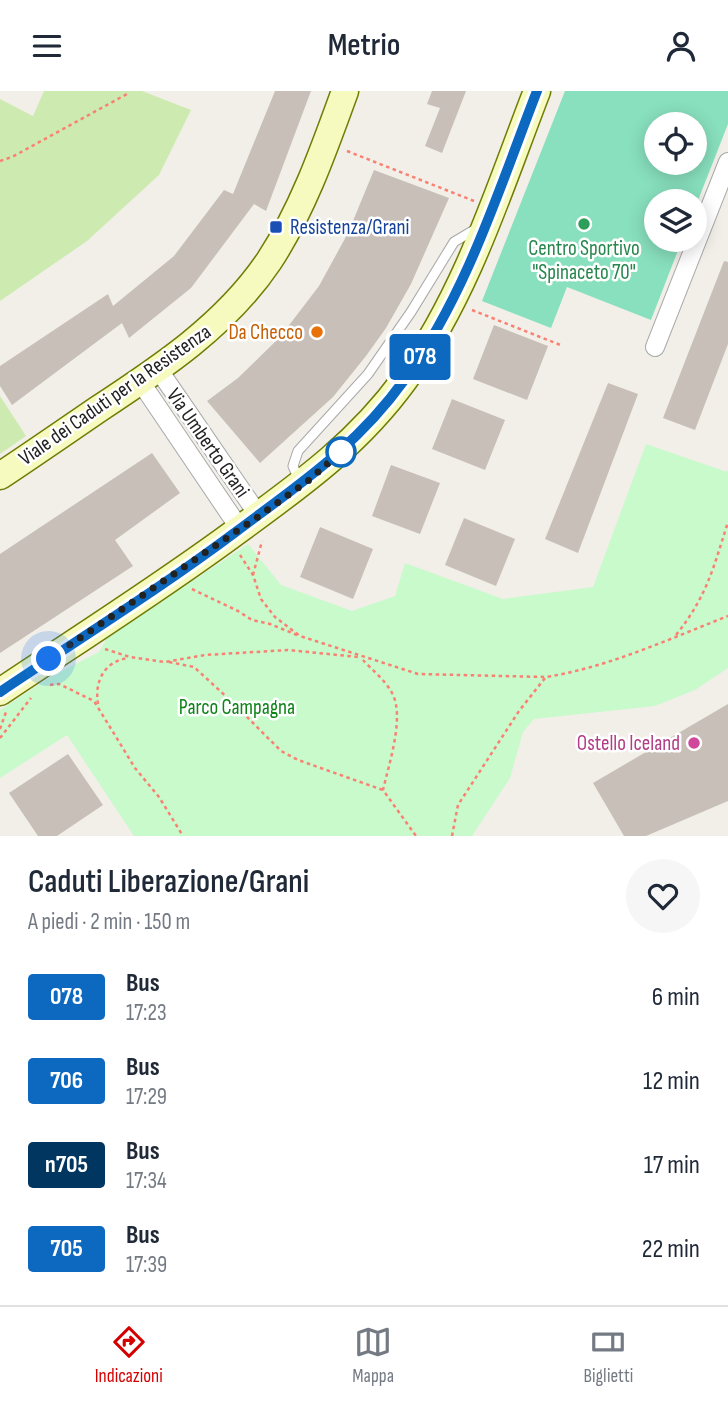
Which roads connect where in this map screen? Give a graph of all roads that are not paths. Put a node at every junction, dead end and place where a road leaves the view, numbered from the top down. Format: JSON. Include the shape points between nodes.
{"nodes":[{"id":1,"x":345,"y":91,"type":"edge"},
{"id":2,"x":537,"y":91,"type":"edge"},
{"id":3,"x":728,"y":162,"type":"edge"},
{"id":4,"x":483,"y":214,"type":"junction"},
{"id":5,"x":655,"y":347,"type":"dead end"},
{"id":6,"x":149,"y":375,"type":"junction"},
{"id":7,"x":0,"y":476,"type":"edge"},
{"id":8,"x":301,"y":485,"type":"junction"},
{"id":9,"x":250,"y":532,"type":"junction"},
{"id":10,"x":4,"y":698,"type":"edge"}],
"edges":[{"from":1,"to":6,"type":"street","name":"Viale dei Caduti per la Resistenza","via":[[293,218],[269,261],[221,319]]},
{"from":2,"to":4,"type":"street"},
{"from":3,"to":5,"type":"street"},
{"from":4,"to":8,"type":"street","via":[[451,302],[426,346],[386,404],[333,460]]},
{"from":4,"to":8,"type":"lane","via":[[454,242],[368,374],[298,451],[293,466]]},
{"from":6,"to":7,"type":"street","name":"Viale dei Caduti per la Resistenza"},
{"from":6,"to":9,"type":"street","name":"Via Umberto Grani"},
{"from":8,"to":9,"type":"street"},
{"from":9,"to":10,"type":"street"}]}
